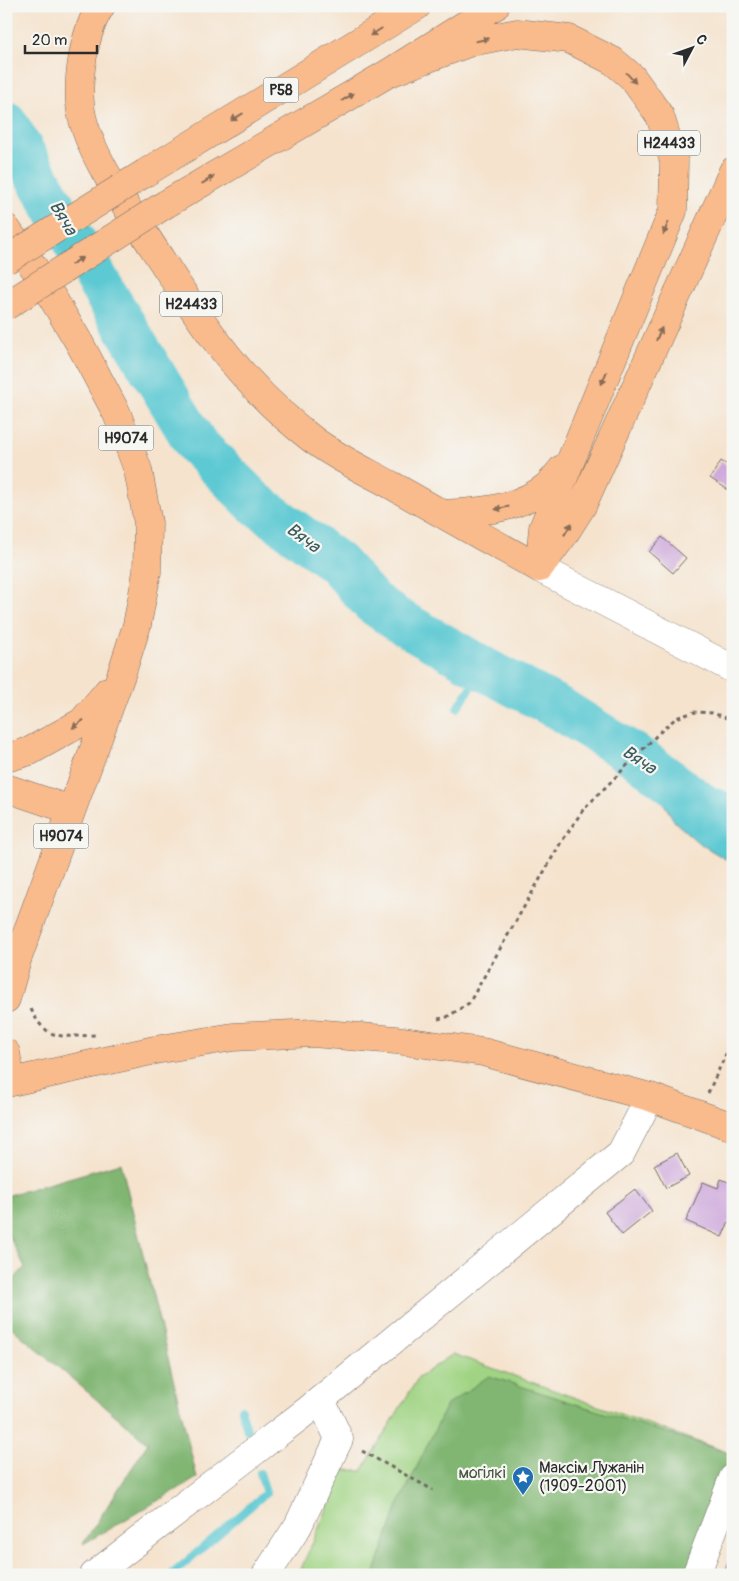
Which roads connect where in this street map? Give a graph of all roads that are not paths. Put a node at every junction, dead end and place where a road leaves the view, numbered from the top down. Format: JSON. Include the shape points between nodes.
{"nodes":[{"id":1,"x":101,"y":6,"type":"edge"},
{"id":2,"x":417,"y":6,"type":"edge"},
{"id":3,"x":495,"y":6,"type":"edge"},
{"id":4,"x":387,"y":74,"type":"junction"},
{"id":5,"x":733,"y":171,"type":"edge"},
{"id":6,"x":6,"y":228,"type":"edge"},
{"id":7,"x":6,"y":260,"type":"edge"},
{"id":8,"x":6,"y":306,"type":"edge"},
{"id":9,"x":570,"y":462,"type":"junction"},
{"id":10,"x":442,"y":514,"type":"junction"},
{"id":11,"x":539,"y":568,"type":"junction"},
{"id":12,"x":733,"y":669,"type":"edge"},
{"id":13,"x":121,"y":674,"type":"junction"},
{"id":14,"x":6,"y":758,"type":"edge"},
{"id":15,"x":6,"y":788,"type":"edge"},
{"id":16,"x":71,"y":810,"type":"junction"},
{"id":17,"x":18,"y":1002,"type":"edge"},
{"id":18,"x":6,"y":1053,"type":"edge"},
{"id":19,"x":9,"y":1083,"type":"edge"},
{"id":20,"x":650,"y":1097,"type":"junction"},
{"id":21,"x":733,"y":1127,"type":"edge"},
{"id":22,"x":321,"y":1400,"type":"junction"},
{"id":23,"x":733,"y":1478,"type":"edge"},
{"id":24,"x":94,"y":1575,"type":"edge"},
{"id":25,"x":266,"y":1575,"type":"edge"},
{"id":26,"x":696,"y":1575,"type":"edge"}],
"edges":[{"from":1,"to":10,"type":"main road","number":"Н24433","via":[[86,42],[80,73],[81,111],[95,153],[184,294],[249,382],[279,412],[314,440]]},
{"from":2,"to":7,"type":"main road","number":"Р58","one_way":true,"bridge":true},
{"from":3,"to":4,"type":"main road","number":"Р58"},
{"from":8,"to":4,"type":"main road","number":"Р58","one_way":true,"bridge":true,"via":[[166,204]]},
{"from":4,"to":9,"type":"main road","number":"Н24433","one_way":true,"via":[[471,42],[517,33],[569,38],[613,61],[632,77],[660,116],[674,160],[673,211]]},
{"from":11,"to":5,"type":"main road","one_way":true,"via":[[582,506]]},
{"from":6,"to":13,"type":"main road","number":"Н9074","via":[[80,344],[117,414],[138,470],[148,523],[147,572],[137,626]]},
{"from":9,"to":10,"type":"main road","number":"Н24433","one_way":true,"via":[[548,486],[529,499],[479,512]]},
{"from":9,"to":11,"type":"main road","number":"Н24433","via":[[543,528]]},
{"from":10,"to":11,"type":"main road","number":"Н24433"},
{"from":11,"to":12,"type":"street"},
{"from":13,"to":14,"type":"main road","number":"Н9074","one_way":true,"via":[[82,722],[30,751]]},
{"from":13,"to":16,"type":"main road","number":"Н9074"},
{"from":15,"to":16,"type":"main road","number":"Н9074"},
{"from":16,"to":17,"type":"main road","number":"Н9074","via":[[17,960]]},
{"from":18,"to":19,"type":"main road"},
{"from":19,"to":20,"type":"main road","via":[[155,1050],[233,1037],[314,1032],[482,1052]]},
{"from":20,"to":21,"type":"main road"},
{"from":20,"to":22,"type":"street","via":[[621,1153]]},
{"from":22,"to":24,"type":"street"},
{"from":22,"to":25,"type":"street","via":[[339,1438],[298,1526]]},
{"from":23,"to":26,"type":"street"}]}
